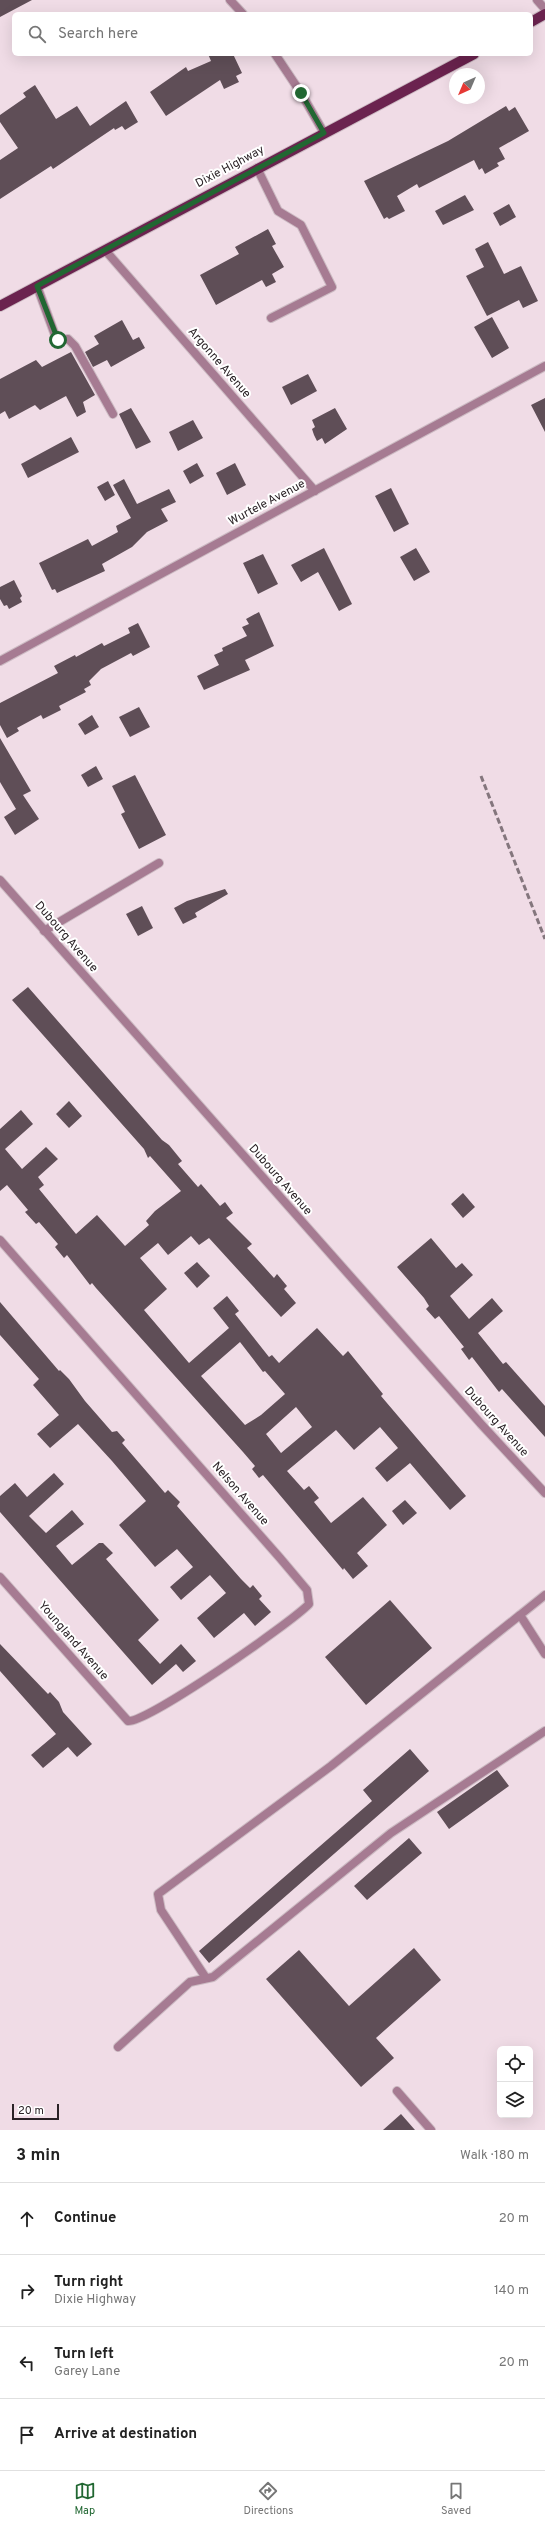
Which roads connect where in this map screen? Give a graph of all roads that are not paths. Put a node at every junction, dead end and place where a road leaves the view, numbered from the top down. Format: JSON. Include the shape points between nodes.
{"nodes":[{"id":1,"x":230,"y":0,"type":"edge"},
{"id":2,"x":537,"y":0,"type":"edge"},
{"id":3,"x":545,"y":9,"type":"edge"},
{"id":4,"x":241,"y":12,"type":"edge"},
{"id":5,"x":545,"y":14,"type":"edge"},
{"id":6,"x":533,"y":21,"type":"edge"},
{"id":7,"x":276,"y":56,"type":"edge"},
{"id":8,"x":470,"y":56,"type":"edge"},
{"id":9,"x":324,"y":133,"type":"junction"},
{"id":10,"x":257,"y":168,"type":"junction"},
{"id":11,"x":105,"y":250,"type":"junction"},
{"id":12,"x":37,"y":286,"type":"junction"},
{"id":13,"x":0,"y":306,"type":"edge"},
{"id":14,"x":271,"y":318,"type":"dead end"},
{"id":15,"x":545,"y":366,"type":"edge"},
{"id":16,"x":113,"y":414,"type":"dead end"},
{"id":17,"x":315,"y":491,"type":"junction"},
{"id":18,"x":0,"y":661,"type":"edge"},
{"id":19,"x":159,"y":863,"type":"dead end"},
{"id":20,"x":0,"y":880,"type":"edge"},
{"id":21,"x":44,"y":931,"type":"junction"},
{"id":22,"x":0,"y":1240,"type":"edge"},
{"id":23,"x":545,"y":1493,"type":"edge"},
{"id":24,"x":0,"y":1576,"type":"edge"},
{"id":25,"x":545,"y":1595,"type":"edge"},
{"id":26,"x":520,"y":1615,"type":"junction"},
{"id":27,"x":545,"y":1654,"type":"edge"},
{"id":28,"x":128,"y":1721,"type":"joint"},
{"id":29,"x":545,"y":1731,"type":"edge"},
{"id":30,"x":206,"y":1978,"type":"junction"},
{"id":31,"x":118,"y":2047,"type":"dead end"},
{"id":32,"x":397,"y":2091,"type":"dead end"},
{"id":33,"x":431,"y":2130,"type":"edge"}],
"edges":[{"from":1,"to":4,"type":"street"},
{"from":2,"to":3,"type":"street"},
{"from":5,"to":6,"type":"main road"},
{"from":7,"to":9,"type":"street"},
{"from":8,"to":9,"type":"main road","name":"Dixie Highway"},
{"from":9,"to":10,"type":"main road","name":"Dixie Highway"},
{"from":10,"to":11,"type":"main road","name":"Dixie Highway"},
{"from":10,"to":14,"type":"street","via":[[278,211],[301,225],[332,287]]},
{"from":11,"to":12,"type":"main road","name":"Dixie Highway"},
{"from":11,"to":17,"type":"street","name":"Argonne Avenue"},
{"from":12,"to":13,"type":"main road","name":"Dixie Highway"},
{"from":12,"to":16,"type":"street","via":[[58,340],[68,339],[72,342]]},
{"from":15,"to":17,"type":"street","name":"Wurtele Avenue"},
{"from":17,"to":18,"type":"street","name":"Wurtele Avenue"},
{"from":19,"to":21,"type":"street"},
{"from":20,"to":21,"type":"street","name":"Dubourg Avenue"},
{"from":21,"to":23,"type":"street","name":"Dubourg Avenue"},
{"from":22,"to":28,"type":"street","name":"Nelson Avenue","via":[[280,1558],[310,1596],[309,1604],[301,1614],[158,1710],[133,1722]]},
{"from":24,"to":28,"type":"street","name":"Youngland Avenue"},
{"from":25,"to":26,"type":"street"},
{"from":26,"to":27,"type":"street"},
{"from":26,"to":30,"type":"street","via":[[331,1766],[158,1894],[161,1910]]},
{"from":29,"to":30,"type":"street","via":[[391,1833],[214,1977]]},
{"from":30,"to":31,"type":"street","via":[[190,1982]]},
{"from":32,"to":33,"type":"street"}]}
